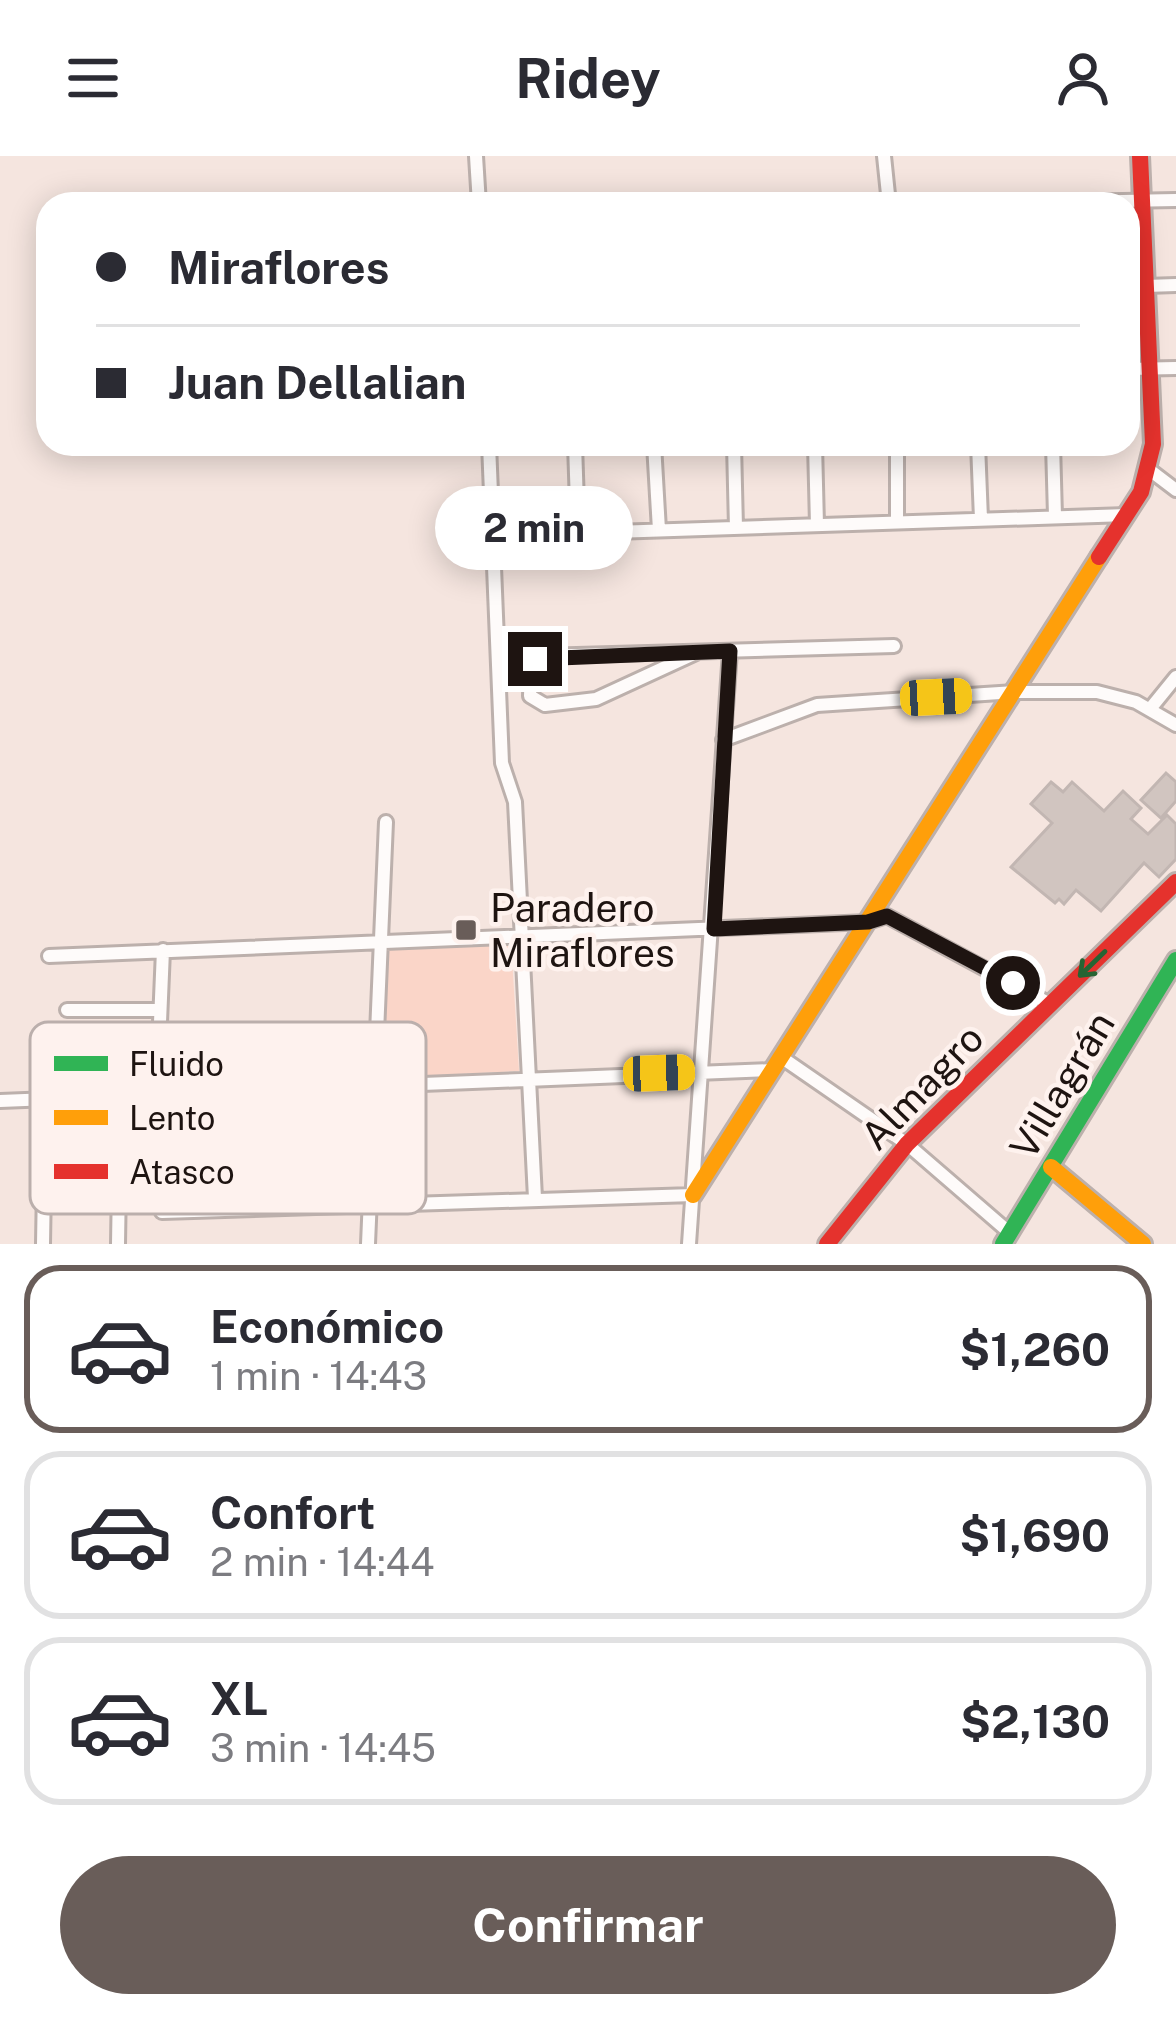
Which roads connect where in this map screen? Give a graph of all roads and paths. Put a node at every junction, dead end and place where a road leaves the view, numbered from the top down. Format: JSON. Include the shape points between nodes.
{"nodes":[{"id":1,"x":476,"y":156,"type":"edge"},
{"id":2,"x":884,"y":156,"type":"edge"},
{"id":3,"x":1140,"y":156,"type":"edge"},
{"id":4,"x":478,"y":192,"type":"edge"},
{"id":5,"x":888,"y":192,"type":"edge"},
{"id":6,"x":1142,"y":200,"type":"junction"},
{"id":7,"x":1176,"y":200,"type":"edge"},
{"id":8,"x":1176,"y":285,"type":"edge"},
{"id":9,"x":1146,"y":286,"type":"junction"},
{"id":10,"x":1176,"y":368,"type":"edge"},
{"id":11,"x":1140,"y":369,"type":"edge"},
{"id":12,"x":1150,"y":369,"type":"junction"},
{"id":13,"x":489,"y":456,"type":"edge"},
{"id":14,"x":575,"y":456,"type":"edge"},
{"id":15,"x":655,"y":456,"type":"edge"},
{"id":16,"x":734,"y":456,"type":"edge"},
{"id":17,"x":815,"y":456,"type":"edge"},
{"id":18,"x":896,"y":456,"type":"edge"},
{"id":19,"x":978,"y":456,"type":"edge"},
{"id":20,"x":1053,"y":456,"type":"edge"},
{"id":21,"x":1150,"y":471,"type":"junction"},
{"id":22,"x":1176,"y":490,"type":"edge"},
{"id":23,"x":1126,"y":514,"type":"junction"},
{"id":24,"x":1055,"y":516,"type":"junction"},
{"id":25,"x":981,"y":519,"type":"junction"},
{"id":26,"x":897,"y":522,"type":"junction"},
{"id":27,"x":817,"y":525,"type":"junction"},
{"id":28,"x":736,"y":528,"type":"junction"},
{"id":29,"x":659,"y":530,"type":"junction"},
{"id":30,"x":578,"y":535,"type":"junction"},
{"id":31,"x":491,"y":536,"type":"junction"},
{"id":32,"x":894,"y":646,"type":"dead end"},
{"id":33,"x":730,"y":651,"type":"junction"},
{"id":34,"x":698,"y":652,"type":"junction"},
{"id":35,"x":1176,"y":677,"type":"edge"},
{"id":36,"x":1015,"y":692,"type":"junction"},
{"id":37,"x":1150,"y":709,"type":"junction"},
{"id":38,"x":1176,"y":725,"type":"edge"},
{"id":39,"x":723,"y":740,"type":"junction"},
{"id":40,"x":386,"y":822,"type":"dead end"},
{"id":41,"x":1173,"y":888,"type":"edge"},
{"id":42,"x":868,"y":922,"type":"junction"},
{"id":43,"x":714,"y":929,"type":"junction"},
{"id":44,"x":524,"y":936,"type":"junction"},
{"id":45,"x":384,"y":940,"type":"junction"},
{"id":46,"x":163,"y":950,"type":"junction"},
{"id":47,"x":49,"y":956,"type":"dead end"},
{"id":48,"x":1176,"y":960,"type":"edge"},
{"id":49,"x":1050,"y":1004,"type":"junction"},
{"id":50,"x":67,"y":1010,"type":"dead end"},
{"id":51,"x":160,"y":1010,"type":"junction"},
{"id":52,"x":160,"y":1022,"type":"edge"},
{"id":53,"x":378,"y":1022,"type":"edge"},
{"id":54,"x":777,"y":1064,"type":"junction"},
{"id":55,"x":702,"y":1072,"type":"junction"},
{"id":56,"x":532,"y":1079,"type":"junction"},
{"id":57,"x":426,"y":1083,"type":"edge"},
{"id":58,"x":30,"y":1100,"type":"edge"},
{"id":59,"x":0,"y":1101,"type":"edge"},
{"id":60,"x":907,"y":1144,"type":"junction"},
{"id":61,"x":1051,"y":1166,"type":"junction"},
{"id":62,"x":693,"y":1195,"type":"junction"},
{"id":63,"x":535,"y":1198,"type":"junction"},
{"id":64,"x":426,"y":1203,"type":"edge"},
{"id":65,"x":44,"y":1214,"type":"edge"},
{"id":66,"x":118,"y":1214,"type":"edge"},
{"id":67,"x":370,"y":1214,"type":"edge"},
{"id":68,"x":1006,"y":1239,"type":"edge"},
{"id":69,"x":43,"y":1244,"type":"edge"},
{"id":70,"x":118,"y":1244,"type":"edge"},
{"id":71,"x":368,"y":1244,"type":"edge"},
{"id":72,"x":689,"y":1244,"type":"edge"},
{"id":73,"x":827,"y":1244,"type":"edge"},
{"id":74,"x":1143,"y":1244,"type":"edge"}],
"edges":[{"from":1,"to":4,"type":"street"},
{"from":2,"to":5,"type":"street"},
{"from":3,"to":6,"type":"street"},
{"from":6,"to":7,"type":"street"},
{"from":6,"to":9,"type":"street"},
{"from":8,"to":9,"type":"street"},
{"from":9,"to":12,"type":"street"},
{"from":10,"to":12,"type":"street"},
{"from":11,"to":12,"type":"street"},
{"from":12,"to":21,"type":"street"},
{"from":13,"to":31,"type":"street"},
{"from":14,"to":30,"type":"street"},
{"from":15,"to":29,"type":"street"},
{"from":16,"to":28,"type":"street"},
{"from":17,"to":27,"type":"street"},
{"from":18,"to":26,"type":"street"},
{"from":19,"to":25,"type":"street"},
{"from":20,"to":24,"type":"street"},
{"from":21,"to":22,"type":"street"},
{"from":21,"to":23,"type":"street"},
{"from":23,"to":24,"type":"street"},
{"from":23,"to":36,"type":"street"},
{"from":24,"to":25,"type":"street"},
{"from":25,"to":26,"type":"street"},
{"from":26,"to":27,"type":"street"},
{"from":27,"to":28,"type":"street"},
{"from":28,"to":29,"type":"street"},
{"from":29,"to":30,"type":"street"},
{"from":30,"to":31,"type":"street"},
{"from":31,"to":44,"type":"street","via":[[502,763],[515,802]]},
{"from":32,"to":33,"type":"street"},
{"from":33,"to":34,"type":"street"},
{"from":33,"to":39,"type":"street"},
{"from":34,"to":34,"type":"street","via":[[596,699],[541,705],[530,692],[531,666],[541,656]]},
{"from":35,"to":37,"type":"street"},
{"from":36,"to":37,"type":"street","via":[[1097,692]]},
{"from":36,"to":39,"type":"street","via":[[818,705]]},
{"from":36,"to":42,"type":"street"},
{"from":37,"to":38,"type":"street"},
{"from":39,"to":43,"type":"street"},
{"from":40,"to":45,"type":"street"},
{"from":41,"to":49,"type":"street","name":"Almagro","one_way":true},
{"from":42,"to":43,"type":"street"},
{"from":42,"to":49,"type":"street","via":[[902,921]]},
{"from":42,"to":54,"type":"street"},
{"from":43,"to":44,"type":"street"},
{"from":43,"to":55,"type":"street"},
{"from":44,"to":45,"type":"street"},
{"from":44,"to":56,"type":"street"},
{"from":45,"to":46,"type":"street"},
{"from":45,"to":53,"type":"street"},
{"from":46,"to":47,"type":"street"},
{"from":46,"to":51,"type":"street"},
{"from":48,"to":61,"type":"street","name":"Villagrán"},
{"from":49,"to":60,"type":"street","name":"Almagro"},
{"from":50,"to":51,"type":"street"},
{"from":51,"to":52,"type":"street"},
{"from":54,"to":55,"type":"street"},
{"from":54,"to":60,"type":"street"},
{"from":54,"to":62,"type":"street"},
{"from":55,"to":56,"type":"street"},
{"from":55,"to":62,"type":"street"},
{"from":56,"to":57,"type":"street"},
{"from":56,"to":63,"type":"street"},
{"from":58,"to":59,"type":"street"},
{"from":60,"to":68,"type":"street"},
{"from":60,"to":73,"type":"street","name":"Almagro"},
{"from":61,"to":68,"type":"street","name":"Villagrán"},
{"from":61,"to":74,"type":"street"},
{"from":62,"to":63,"type":"street"},
{"from":62,"to":72,"type":"street"},
{"from":63,"to":64,"type":"street"},
{"from":65,"to":69,"type":"street"},
{"from":66,"to":70,"type":"street"},
{"from":67,"to":71,"type":"street"}]}
